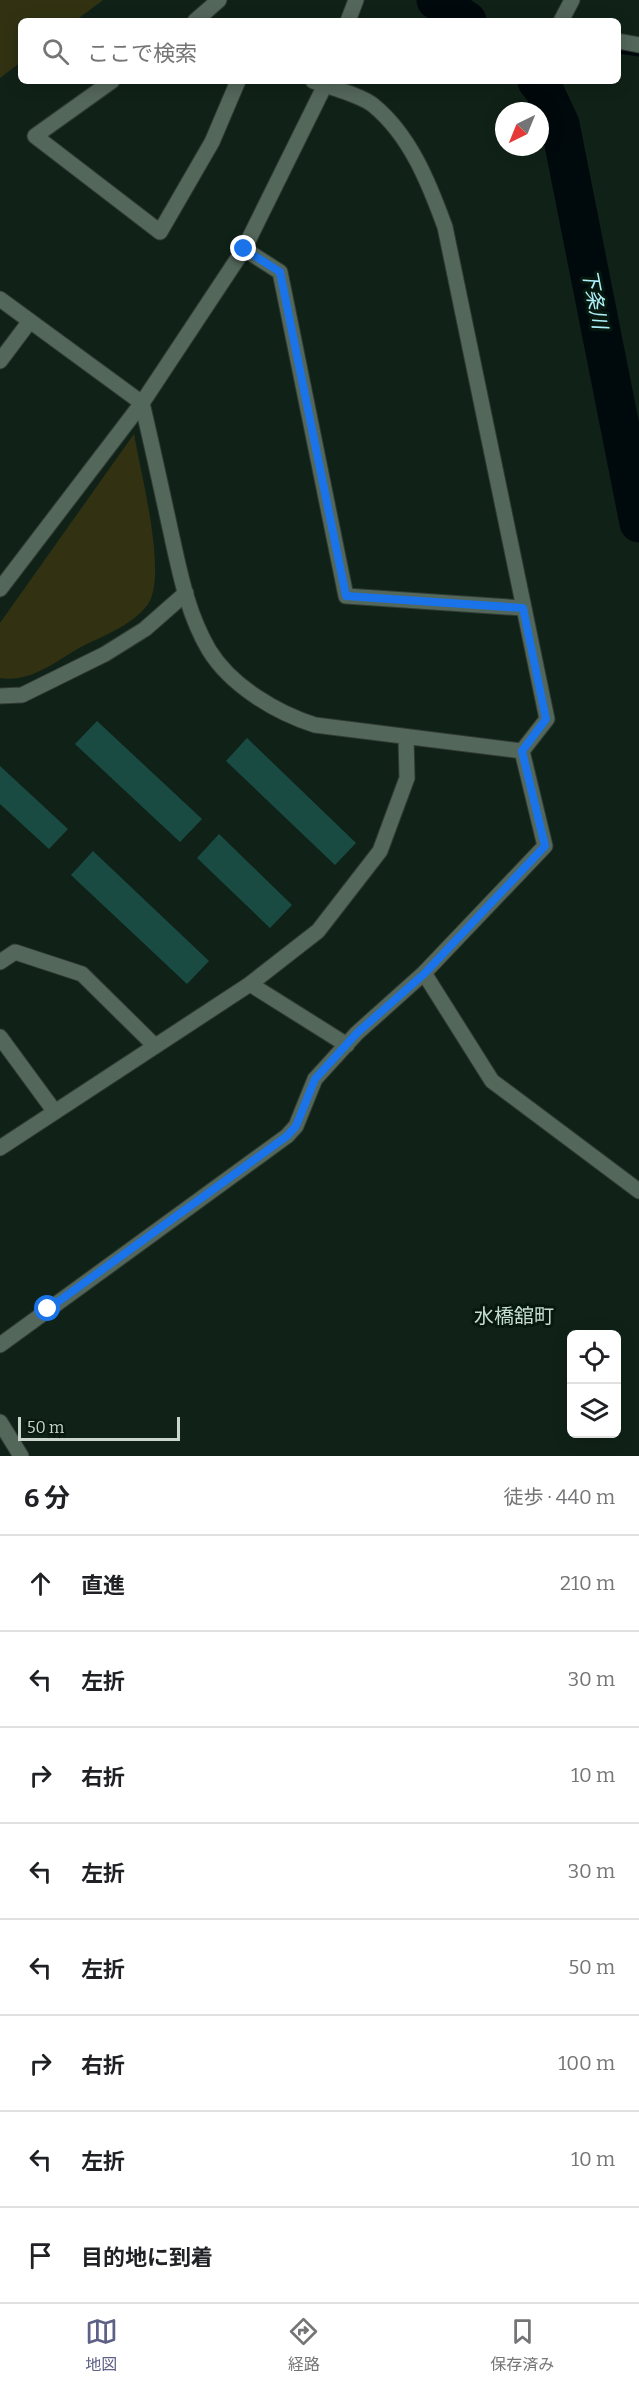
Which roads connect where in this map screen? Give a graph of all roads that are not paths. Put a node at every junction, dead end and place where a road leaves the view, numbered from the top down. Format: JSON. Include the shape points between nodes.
{"nodes":[{"id":1,"x":219,"y":0,"type":"edge"},
{"id":2,"x":356,"y":0,"type":"edge"},
{"id":3,"x":572,"y":0,"type":"edge"},
{"id":4,"x":198,"y":18,"type":"edge"},
{"id":5,"x":349,"y":18,"type":"edge"},
{"id":6,"x":563,"y":18,"type":"edge"},
{"id":7,"x":621,"y":42,"type":"edge"},
{"id":8,"x":639,"y":45,"type":"edge"},
{"id":9,"x":108,"y":84,"type":"edge"},
{"id":10,"x":237,"y":84,"type":"edge"},
{"id":11,"x":321,"y":84,"type":"edge"},
{"id":12,"x":327,"y":84,"type":"edge"},
{"id":13,"x":244,"y":249,"type":"junction"},
{"id":14,"x":0,"y":299,"type":"edge"},
{"id":15,"x":30,"y":321,"type":"junction"},
{"id":16,"x":0,"y":361,"type":"edge"},
{"id":17,"x":142,"y":403,"type":"junction"},
{"id":18,"x":0,"y":589,"type":"edge"},
{"id":19,"x":186,"y":593,"type":"junction"},
{"id":20,"x":523,"y":608,"type":"junction"},
{"id":21,"x":0,"y":696,"type":"edge"},
{"id":22,"x":406,"y":738,"type":"junction"},
{"id":23,"x":522,"y":751,"type":"junction"},
{"id":24,"x":0,"y":962,"type":"edge"},
{"id":25,"x":424,"y":974,"type":"junction"},
{"id":26,"x":250,"y":984,"type":"junction"},
{"id":27,"x":0,"y":1037,"type":"edge"},
{"id":28,"x":347,"y":1045,"type":"junction"},
{"id":29,"x":154,"y":1046,"type":"junction"},
{"id":30,"x":55,"y":1112,"type":"junction"},
{"id":31,"x":0,"y":1148,"type":"edge"},
{"id":32,"x":639,"y":1191,"type":"edge"},
{"id":33,"x":0,"y":1345,"type":"edge"},
{"id":34,"x":0,"y":1422,"type":"edge"},
{"id":35,"x":21,"y":1456,"type":"edge"}],
"edges":[{"from":1,"to":4,"type":"street"},
{"from":2,"to":5,"type":"street"},
{"from":3,"to":6,"type":"street"},
{"from":7,"to":8,"type":"street"},
{"from":9,"to":10,"type":"street","via":[[35,136],[160,232],[212,142]]},
{"from":11,"to":13,"type":"street"},
{"from":12,"to":20,"type":"street","via":[[372,103],[397,130],[429,181],[445,227]]},
{"from":13,"to":17,"type":"street"},
{"from":13,"to":20,"type":"street","via":[[280,272],[346,596]]},
{"from":14,"to":15,"type":"street"},
{"from":15,"to":16,"type":"street"},
{"from":15,"to":17,"type":"street"},
{"from":17,"to":18,"type":"street"},
{"from":17,"to":19,"type":"street"},
{"from":19,"to":21,"type":"street","via":[[145,629],[105,654],[22,696]]},
{"from":19,"to":22,"type":"street","via":[[210,651],[234,679],[289,717],[315,725]]},
{"from":20,"to":23,"type":"street","via":[[546,719]]},
{"from":22,"to":23,"type":"street"},
{"from":22,"to":26,"type":"street","via":[[407,778],[380,850],[318,931]]},
{"from":23,"to":25,"type":"street","via":[[545,846]]},
{"from":24,"to":29,"type":"street","via":[[15,952],[82,974]]},
{"from":25,"to":28,"type":"street"},
{"from":25,"to":32,"type":"street","via":[[492,1082]]},
{"from":26,"to":28,"type":"street"},
{"from":26,"to":29,"type":"street"},
{"from":27,"to":30,"type":"street"},
{"from":28,"to":33,"type":"street","via":[[315,1079],[296,1126],[287,1136]]},
{"from":29,"to":30,"type":"street"},
{"from":30,"to":31,"type":"street"},
{"from":34,"to":35,"type":"street"}]}
